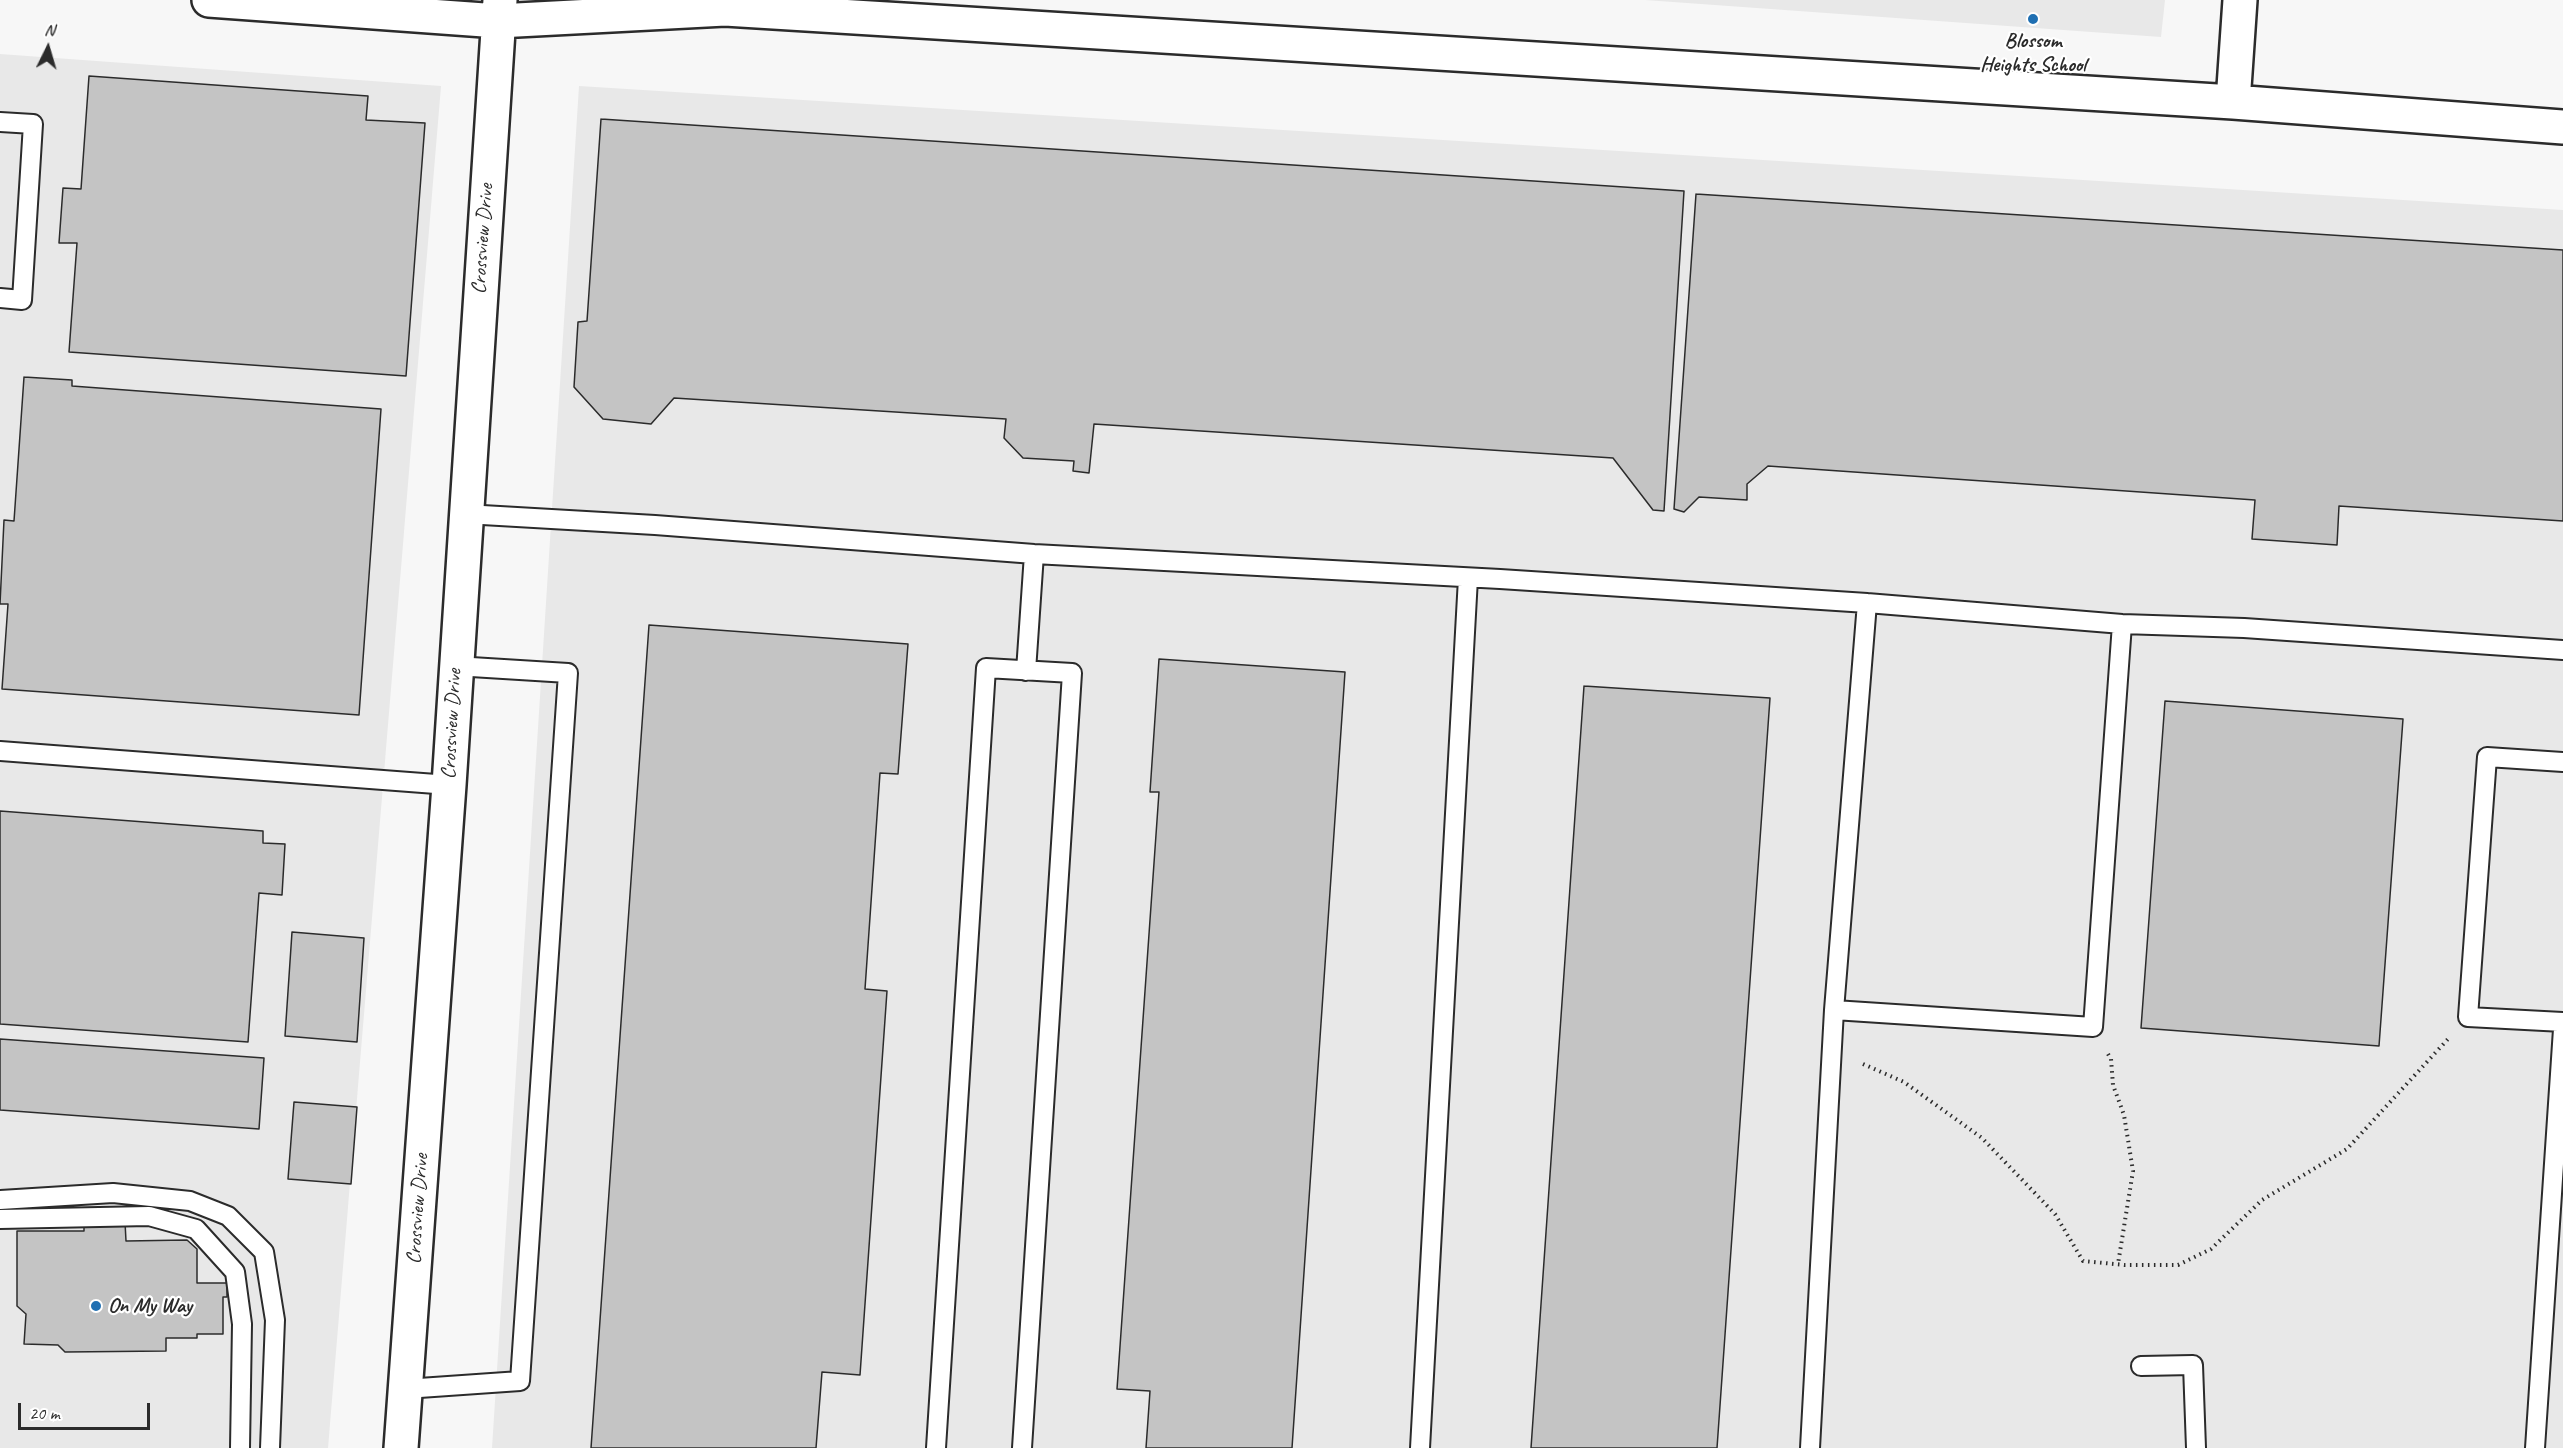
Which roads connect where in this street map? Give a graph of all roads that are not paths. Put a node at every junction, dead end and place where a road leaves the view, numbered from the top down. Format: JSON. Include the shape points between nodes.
{"nodes":[{"id":1,"x":209,"y":0,"type":"edge"},
{"id":2,"x":2240,"y":0,"type":"edge"},
{"id":3,"x":499,"y":11,"type":"edge"},
{"id":4,"x":2233,"y":102,"type":"junction"},
{"id":5,"x":0,"y":122,"type":"edge"},
{"id":6,"x":2563,"y":127,"type":"edge"},
{"id":7,"x":0,"y":298,"type":"edge"},
{"id":8,"x":465,"y":514,"type":"junction"},
{"id":9,"x":1034,"y":554,"type":"junction"},
{"id":10,"x":1468,"y":578,"type":"junction"},
{"id":11,"x":1867,"y":603,"type":"junction"},
{"id":12,"x":2122,"y":624,"type":"junction"},
{"id":13,"x":2563,"y":650,"type":"edge"},
{"id":14,"x":455,"y":666,"type":"junction"},
{"id":15,"x":1026,"y":671,"type":"junction"},
{"id":16,"x":0,"y":751,"type":"edge"},
{"id":17,"x":2563,"y":762,"type":"edge"},
{"id":18,"x":449,"y":785,"type":"junction"},
{"id":19,"x":1834,"y":1010,"type":"junction"},
{"id":20,"x":2563,"y":1023,"type":"edge"},
{"id":21,"x":2563,"y":1029,"type":"edge"},
{"id":22,"x":0,"y":1200,"type":"edge"},
{"id":23,"x":0,"y":1219,"type":"edge"},
{"id":24,"x":2555,"y":1258,"type":"edge"},
{"id":25,"x":2141,"y":1366,"type":"dead end"},
{"id":26,"x":405,"y":1389,"type":"junction"},
{"id":27,"x":240,"y":1448,"type":"edge"},
{"id":28,"x":270,"y":1448,"type":"edge"},
{"id":29,"x":401,"y":1448,"type":"edge"},
{"id":30,"x":936,"y":1448,"type":"edge"},
{"id":31,"x":1022,"y":1448,"type":"edge"},
{"id":32,"x":1420,"y":1448,"type":"edge"},
{"id":33,"x":1810,"y":1448,"type":"edge"},
{"id":34,"x":2196,"y":1448,"type":"edge"},
{"id":35,"x":2535,"y":1448,"type":"edge"}],
"edges":[{"from":1,"to":3,"type":"street"},
{"from":2,"to":4,"type":"street"},
{"from":3,"to":4,"type":"street","via":[[725,9]]},
{"from":3,"to":8,"type":"street","name":"Crossview Drive"},
{"from":4,"to":6,"type":"street"},
{"from":5,"to":7,"type":"lane","via":[[33,124],[22,300]]},
{"from":8,"to":9,"type":"lane"},
{"from":8,"to":14,"type":"street","name":"Crossview Drive"},
{"from":9,"to":10,"type":"lane"},
{"from":9,"to":15,"type":"lane"},
{"from":10,"to":11,"type":"lane"},
{"from":10,"to":32,"type":"lane"},
{"from":11,"to":12,"type":"lane"},
{"from":11,"to":19,"type":"lane"},
{"from":12,"to":13,"type":"lane","via":[[2244,628]]},
{"from":12,"to":19,"type":"lane","via":[[2093,1027]]},
{"from":14,"to":18,"type":"street","name":"Crossview Drive"},
{"from":14,"to":26,"type":"lane","via":[[568,672],[520,1381]]},
{"from":15,"to":30,"type":"lane","via":[[986,668]]},
{"from":15,"to":31,"type":"lane","via":[[1072,673]]},
{"from":16,"to":18,"type":"lane"},
{"from":17,"to":20,"type":"lane","via":[[2487,757],[2468,1017]]},
{"from":18,"to":26,"type":"street","name":"Crossview Drive"},
{"from":19,"to":33,"type":"lane"},
{"from":21,"to":24,"type":"lane"},
{"from":22,"to":28,"type":"lane","via":[[113,1193],[190,1201],[228,1216],[264,1252],[275,1320]]},
{"from":23,"to":27,"type":"lane","via":[[149,1216],[196,1229],[234,1272],[242,1324]]},
{"from":24,"to":35,"type":"lane"},
{"from":25,"to":34,"type":"lane","via":[[2193,1365]]},
{"from":26,"to":29,"type":"street","name":"Crossview Drive"}]}
